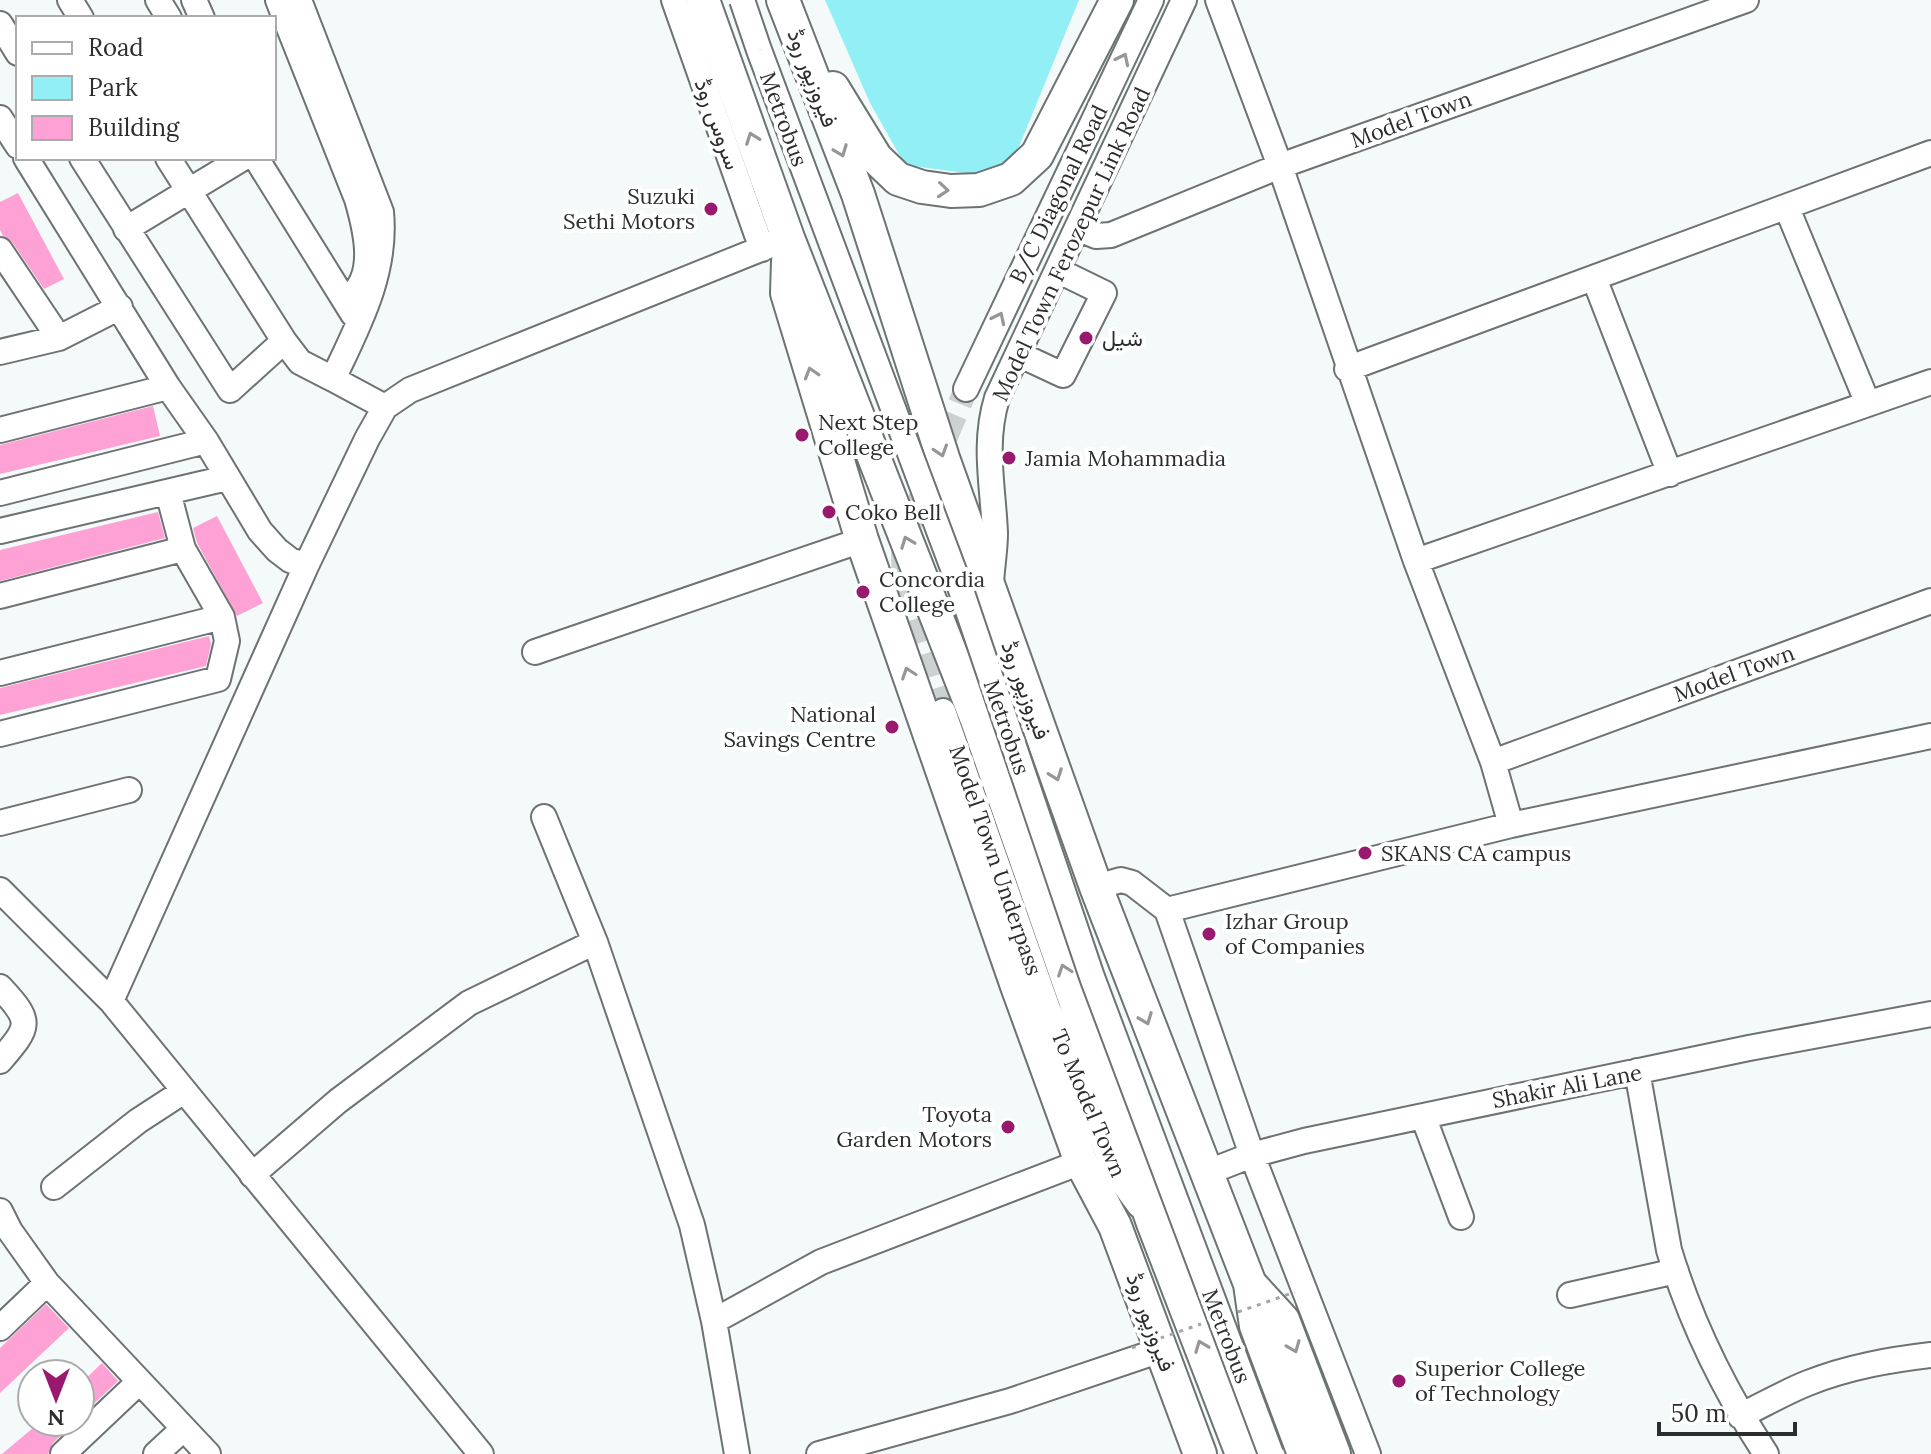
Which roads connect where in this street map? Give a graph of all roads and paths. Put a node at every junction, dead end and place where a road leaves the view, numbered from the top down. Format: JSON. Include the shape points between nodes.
{"nodes":[{"id":1,"x":278,"y":0,"type":"edge"},
{"id":2,"x":299,"y":0,"type":"edge"},
{"id":3,"x":674,"y":0,"type":"edge"},
{"id":4,"x":703,"y":0,"type":"edge"},
{"id":5,"x":742,"y":0,"type":"edge"},
{"id":6,"x":1117,"y":0,"type":"edge"},
{"id":7,"x":1151,"y":0,"type":"edge"},
{"id":8,"x":1184,"y":0,"type":"edge"},
{"id":9,"x":1218,"y":0,"type":"edge"},
{"id":10,"x":1746,"y":0,"type":"edge"},
{"id":11,"x":786,"y":7,"type":"edge"},
{"id":12,"x":0,"y":24,"type":"edge"},
{"id":13,"x":16,"y":50,"type":"edge"},
{"id":14,"x":0,"y":118,"type":"edge"},
{"id":15,"x":16,"y":143,"type":"edge"},
{"id":16,"x":1931,"y":153,"type":"edge"},
{"id":17,"x":27,"y":160,"type":"edge"},
{"id":18,"x":83,"y":160,"type":"edge"},
{"id":19,"x":169,"y":160,"type":"edge"},
{"id":20,"x":240,"y":160,"type":"edge"},
{"id":21,"x":257,"y":160,"type":"edge"},
{"id":22,"x":1280,"y":166,"type":"junction"},
{"id":23,"x":189,"y":192,"type":"junction"},
{"id":24,"x":1787,"y":208,"type":"junction"},
{"id":25,"x":126,"y":229,"type":"junction"},
{"id":26,"x":1079,"y":229,"type":"junction"},
{"id":27,"x":775,"y":243,"type":"junction"},
{"id":28,"x":0,"y":250,"type":"edge"},
{"id":29,"x":1059,"y":271,"type":"junction"},
{"id":30,"x":1594,"y":278,"type":"junction"},
{"id":31,"x":9,"y":281,"type":"edge"},
{"id":32,"x":345,"y":300,"type":"junction"},
{"id":33,"x":120,"y":307,"type":"junction"},
{"id":34,"x":361,"y":319,"type":"junction"},
{"id":35,"x":59,"y":338,"type":"junction"},
{"id":36,"x":284,"y":341,"type":"junction"},
{"id":37,"x":0,"y":352,"type":"edge"},
{"id":38,"x":1018,"y":354,"type":"junction"},
{"id":39,"x":1347,"y":369,"type":"junction"},
{"id":40,"x":333,"y":379,"type":"junction"},
{"id":41,"x":1931,"y":382,"type":"edge"},
{"id":42,"x":168,"y":387,"type":"junction"},
{"id":43,"x":966,"y":389,"type":"tunnel mouth"},
{"id":44,"x":1868,"y":404,"type":"junction"},
{"id":45,"x":385,"y":407,"type":"junction"},
{"id":46,"x":0,"y":430,"type":"edge"},
{"id":47,"x":206,"y":441,"type":"junction"},
{"id":48,"x":1670,"y":474,"type":"junction"},
{"id":49,"x":227,"y":478,"type":"junction"},
{"id":50,"x":168,"y":492,"type":"junction"},
{"id":51,"x":0,"y":493,"type":"edge"},
{"id":52,"x":0,"y":531,"type":"edge"},
{"id":53,"x":862,"y":540,"type":"junction"},
{"id":54,"x":183,"y":549,"type":"junction"},
{"id":55,"x":1416,"y":561,"type":"junction"},
{"id":56,"x":306,"y":566,"type":"junction"},
{"id":57,"x":990,"y":591,"type":"junction"},
{"id":58,"x":0,"y":596,"type":"edge"},
{"id":59,"x":1931,"y":601,"type":"edge"},
{"id":60,"x":222,"y":617,"type":"junction"},
{"id":61,"x":535,"y":652,"type":"dead end"},
{"id":62,"x":0,"y":673,"type":"edge"},
{"id":63,"x":943,"y":711,"type":"tunnel mouth"},
{"id":64,"x":0,"y":734,"type":"edge"},
{"id":65,"x":1931,"y":736,"type":"edge"},
{"id":66,"x":1493,"y":762,"type":"junction"},
{"id":67,"x":129,"y":790,"type":"dead end"},
{"id":68,"x":544,"y":817,"type":"dead end"},
{"id":69,"x":0,"y":823,"type":"edge"},
{"id":70,"x":1511,"y":825,"type":"junction"},
{"id":71,"x":1096,"y":887,"type":"junction"},
{"id":72,"x":0,"y":890,"type":"edge"},
{"id":73,"x":1167,"y":910,"type":"junction"},
{"id":74,"x":595,"y":942,"type":"junction"},
{"id":75,"x":0,"y":987,"type":"edge"},
{"id":76,"x":111,"y":1001,"type":"junction"},
{"id":77,"x":1048,"y":1009,"type":"junction"},
{"id":78,"x":1931,"y":1014,"type":"edge"},
{"id":79,"x":0,"y":1061,"type":"edge"},
{"id":80,"x":1637,"y":1071,"type":"junction"},
{"id":81,"x":184,"y":1091,"type":"junction"},
{"id":82,"x":1423,"y":1116,"type":"junction"},
{"id":83,"x":1252,"y":1155,"type":"junction"},
{"id":84,"x":1081,"y":1162,"type":"junction"},
{"id":85,"x":1206,"y":1173,"type":"junction"},
{"id":86,"x":252,"y":1175,"type":"junction"},
{"id":87,"x":54,"y":1187,"type":"dead end"},
{"id":88,"x":1461,"y":1217,"type":"dead end"},
{"id":89,"x":1153,"y":1223,"type":"junction"},
{"id":90,"x":1115,"y":1226,"type":"junction"},
{"id":91,"x":3,"y":1228,"type":"edge"},
{"id":92,"x":1676,"y":1271,"type":"junction"},
{"id":93,"x":47,"y":1283,"type":"junction"},
{"id":94,"x":1250,"y":1284,"type":"junction"},
{"id":95,"x":1570,"y":1295,"type":"dead end"},
{"id":96,"x":714,"y":1321,"type":"junction"},
{"id":97,"x":0,"y":1328,"type":"edge"},
{"id":98,"x":1161,"y":1350,"type":"junction"},
{"id":99,"x":1931,"y":1355,"type":"edge"},
{"id":100,"x":139,"y":1382,"type":"junction"},
{"id":101,"x":1740,"y":1416,"type":"junction"},
{"id":102,"x":183,"y":1429,"type":"junction"},
{"id":103,"x":63,"y":1454,"type":"edge"},
{"id":104,"x":156,"y":1454,"type":"edge"},
{"id":105,"x":208,"y":1454,"type":"edge"},
{"id":106,"x":481,"y":1454,"type":"edge"},
{"id":107,"x":737,"y":1454,"type":"edge"},
{"id":108,"x":819,"y":1454,"type":"edge"},
{"id":109,"x":1200,"y":1454,"type":"edge"},
{"id":110,"x":1242,"y":1454,"type":"edge"},
{"id":111,"x":1271,"y":1454,"type":"edge"},
{"id":112,"x":1304,"y":1454,"type":"edge"},
{"id":113,"x":1334,"y":1454,"type":"edge"},
{"id":114,"x":1368,"y":1454,"type":"edge"},
{"id":115,"x":1766,"y":1454,"type":"edge"}],
"edges":[{"from":1,"to":32,"type":"street","via":[[365,226],[365,273],[359,289]]},
{"from":2,"to":34,"type":"street","via":[[381,212],[380,260]]},
{"from":3,"to":27,"type":"street","name":"سروس روڈ"},
{"from":27,"to":4,"type":"main road","name":"فیروزپور روڈ","one_way":true},
{"from":5,"to":111,"type":"street","name":"Metrobus","bridge":true,"via":[[960,587],[1092,977]]},
{"from":11,"to":6,"type":"main road","one_way":true,"via":[[876,158],[898,179],[951,191],[979,190],[1011,179],[1037,155]]},
{"from":43,"to":7,"type":"street","name":"B/C Diagonal Road","one_way":true},
{"from":8,"to":26,"type":"street","name":"Model Town Ferozepur Link Road"},
{"from":9,"to":22,"type":"street"},
{"from":10,"to":22,"type":"street","name":"Model Town"},
{"from":11,"to":57,"type":"main road","name":"فیروزپور روڈ","one_way":true,"via":[[858,194]]},
{"from":12,"to":13,"type":"street"},
{"from":14,"to":15,"type":"street"},
{"from":16,"to":24,"type":"street"},
{"from":17,"to":33,"type":"street"},
{"from":18,"to":25,"type":"street"},
{"from":19,"to":23,"type":"street"},
{"from":20,"to":23,"type":"street"},
{"from":21,"to":32,"type":"street"},
{"from":22,"to":26,"type":"street","name":"Model Town","via":[[1111,235]]},
{"from":22,"to":39,"type":"street"},
{"from":23,"to":25,"type":"street"},
{"from":23,"to":36,"type":"street"},
{"from":24,"to":30,"type":"street"},
{"from":24,"to":44,"type":"street"},
{"from":25,"to":36,"type":"street","via":[[230,390]]},
{"from":26,"to":29,"type":"street","name":"Model Town Ferozepur Link Road"},
{"from":27,"to":45,"type":"street","via":[[410,390]]},
{"from":53,"to":27,"type":"main road","name":"فیروزپور روڈ","one_way":true},
{"from":89,"to":27,"type":"main road","name":"فیروزپور روڈ","one_way":true,"via":[[977,720]]},
{"from":28,"to":31,"type":"street"},
{"from":29,"to":38,"type":"street","name":"Model Town Ferozepur Link Road"},
{"from":29,"to":38,"type":"street","via":[[1104,293],[1063,375]]},
{"from":30,"to":39,"type":"street"},
{"from":30,"to":48,"type":"street"},
{"from":31,"to":35,"type":"street"},
{"from":32,"to":34,"type":"street"},
{"from":33,"to":35,"type":"street"},
{"from":33,"to":42,"type":"street"},
{"from":34,"to":40,"type":"street"},
{"from":35,"to":37,"type":"street"},
{"from":36,"to":40,"type":"street","via":[[300,362]]},
{"from":38,"to":57,"type":"street","name":"Model Town Ferozepur Link Road","via":[[989,429],[995,535]]},
{"from":39,"to":55,"type":"street"},
{"from":40,"to":45,"type":"street"},
{"from":41,"to":44,"type":"street"},
{"from":42,"to":46,"type":"street"},
{"from":42,"to":47,"type":"street"},
{"from":44,"to":48,"type":"street"},
{"from":45,"to":56,"type":"street"},
{"from":47,"to":49,"type":"street"},
{"from":47,"to":51,"type":"street"},
{"from":48,"to":55,"type":"street"},
{"from":49,"to":50,"type":"street"},
{"from":49,"to":56,"type":"street","via":[[277,550]]},
{"from":50,"to":52,"type":"street"},
{"from":50,"to":54,"type":"street"},
{"from":53,"to":61,"type":"street"},
{"from":84,"to":53,"type":"main road","name":"فیروزپور روڈ","one_way":true},
{"from":54,"to":58,"type":"street"},
{"from":54,"to":60,"type":"street"},
{"from":55,"to":66,"type":"street"},
{"from":56,"to":76,"type":"street"},
{"from":57,"to":71,"type":"main road","name":"فیروزپور روڈ","one_way":true},
{"from":59,"to":66,"type":"street","name":"Model Town"},
{"from":60,"to":62,"type":"street"},
{"from":60,"to":64,"type":"street","via":[[227,641],[218,679]]},
{"from":63,"to":77,"type":"street","name":"Model Town Underpass"},
{"from":65,"to":70,"type":"street"},
{"from":66,"to":70,"type":"street"},
{"from":67,"to":69,"type":"street"},
{"from":68,"to":74,"type":"street"},
{"from":70,"to":73,"type":"street"},
{"from":71,"to":73,"type":"street","via":[[1121,880],[1132,883]]},
{"from":71,"to":85,"type":"main road","name":"فیروزپور روڈ","one_way":true},
{"from":72,"to":76,"type":"street"},
{"from":73,"to":83,"type":"street"},
{"from":74,"to":86,"type":"street","via":[[469,1003],[338,1101]]},
{"from":74,"to":96,"type":"street","via":[[692,1225]]},
{"from":75,"to":79,"type":"street","via":[[24,1020],[23,1034]]},
{"from":76,"to":81,"type":"street"},
{"from":77,"to":89,"type":"street","name":"To Model Town","via":[[1115,1172]]},
{"from":77,"to":90,"type":"street","name":"To Model Town","via":[[1056,1051]]},
{"from":78,"to":80,"type":"street","name":"Shakir Ali Lane"},
{"from":80,"to":82,"type":"street","name":"Shakir Ali Lane"},
{"from":80,"to":92,"type":"street"},
{"from":81,"to":86,"type":"street"},
{"from":81,"to":87,"type":"street"},
{"from":82,"to":83,"type":"street","name":"Shakir Ali Lane"},
{"from":82,"to":88,"type":"street"},
{"from":83,"to":85,"type":"street","name":"Shakir Ali Lane"},
{"from":83,"to":114,"type":"street"},
{"from":84,"to":90,"type":"main road","name":"فیروزپور روڈ"},
{"from":84,"to":96,"type":"street","via":[[821,1262]]},
{"from":85,"to":94,"type":"main road","name":"فیروزپور روڈ"},
{"from":86,"to":106,"type":"street"},
{"from":110,"to":89,"type":"main road","name":"فیروزپور روڈ","one_way":true},
{"from":90,"to":98,"type":"main road","name":"فیروزپور روڈ"},
{"from":91,"to":93,"type":"street"},
{"from":92,"to":95,"type":"street"},
{"from":92,"to":101,"type":"street","via":[[1697,1331]]},
{"from":93,"to":97,"type":"street"},
{"from":93,"to":100,"type":"street"},
{"from":94,"to":112,"type":"main road","name":"فیروزپور روڈ","via":[[1256,1326]]},
{"from":94,"to":113,"type":"main road","name":"فیروزپور روڈ","one_way":true,"via":[[1283,1320]]},
{"from":96,"to":107,"type":"street"},
{"from":98,"to":108,"type":"street","via":[[1010,1401]]},
{"from":98,"to":109,"type":"main road","name":"فیروزپور روڈ"},
{"from":99,"to":101,"type":"street","via":[[1841,1371]]},
{"from":100,"to":102,"type":"street"},
{"from":100,"to":103,"type":"street"},
{"from":101,"to":115,"type":"street"},
{"from":102,"to":104,"type":"street"},
{"from":102,"to":105,"type":"street"}]}
